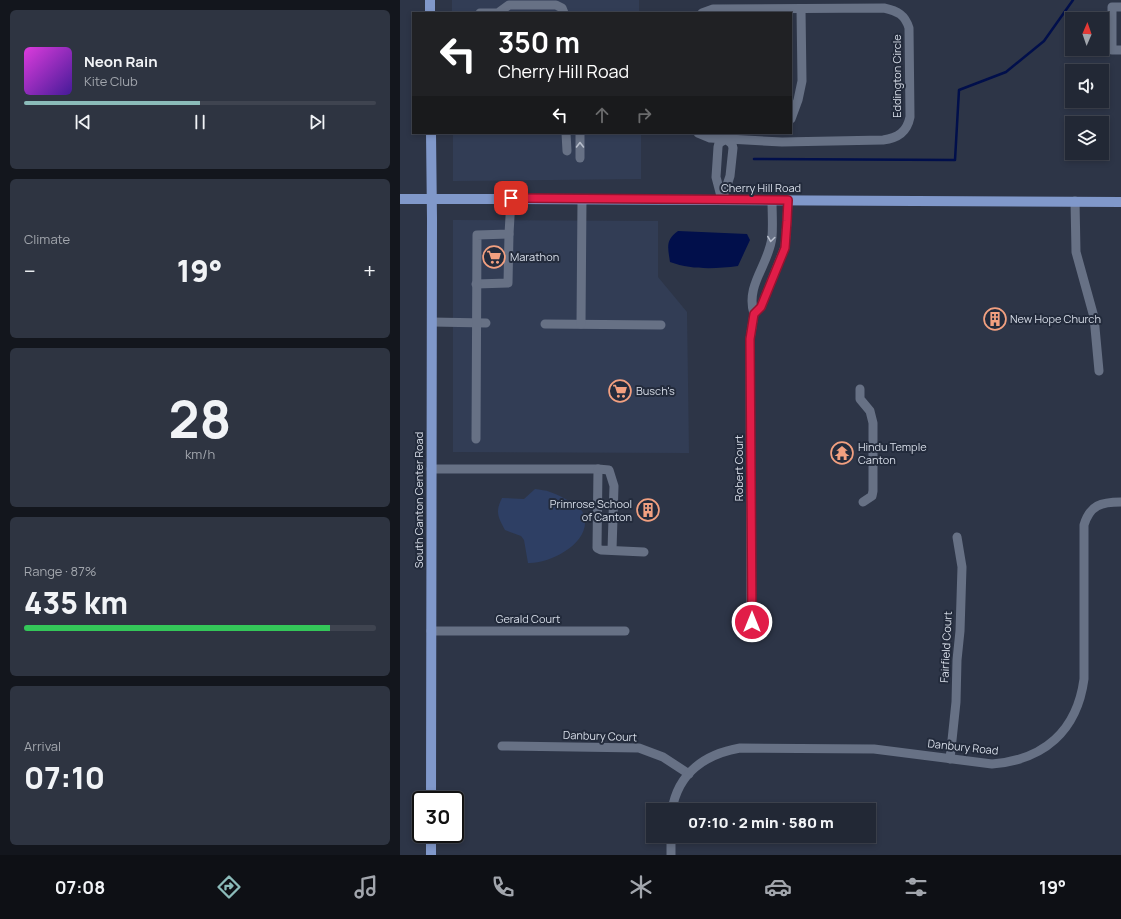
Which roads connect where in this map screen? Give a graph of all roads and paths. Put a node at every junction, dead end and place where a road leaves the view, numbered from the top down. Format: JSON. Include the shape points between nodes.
{"nodes":[{"id":1,"x":430,"y":0,"type":"edge"},
{"id":2,"x":1121,"y":7,"type":"edge"},
{"id":3,"x":801,"y":9,"type":"junction"},
{"id":4,"x":430,"y":12,"type":"edge"},
{"id":5,"x":498,"y":12,"type":"edge"},
{"id":6,"x":564,"y":12,"type":"edge"},
{"id":7,"x":705,"y":12,"type":"edge"},
{"id":8,"x":1121,"y":50,"type":"edge"},
{"id":9,"x":792,"y":116,"type":"edge"},
{"id":10,"x":431,"y":134,"type":"edge"},
{"id":11,"x":565,"y":134,"type":"edge"},
{"id":12,"x":580,"y":134,"type":"edge"},
{"id":13,"x":700,"y":134,"type":"edge"},
{"id":14,"x":786,"y":134,"type":"edge"},
{"id":15,"x":726,"y":139,"type":"junction"},
{"id":16,"x":782,"y":142,"type":"junction"},
{"id":17,"x":567,"y":151,"type":"dead end"},
{"id":18,"x":580,"y":158,"type":"dead end"},
{"id":19,"x":511,"y":198,"type":"junction"},
{"id":20,"x":400,"y":199,"type":"edge"},
{"id":21,"x":432,"y":199,"type":"junction"},
{"id":22,"x":582,"y":199,"type":"junction"},
{"id":23,"x":722,"y":200,"type":"junction"},
{"id":24,"x":772,"y":200,"type":"junction"},
{"id":25,"x":788,"y":200,"type":"junction"},
{"id":26,"x":1075,"y":201,"type":"junction"},
{"id":27,"x":1121,"y":202,"type":"edge"},
{"id":28,"x":509,"y":234,"type":"junction"},
{"id":29,"x":476,"y":284,"type":"junction"},
{"id":30,"x":754,"y":314,"type":"junction"},
{"id":31,"x":432,"y":322,"type":"junction"},
{"id":32,"x":476,"y":322,"type":"junction"},
{"id":33,"x":486,"y":323,"type":"dead end"},
{"id":34,"x":545,"y":324,"type":"dead end"},
{"id":35,"x":581,"y":324,"type":"junction"},
{"id":36,"x":660,"y":325,"type":"dead end"},
{"id":37,"x":1099,"y":371,"type":"dead end"},
{"id":38,"x":860,"y":389,"type":"dead end"},
{"id":39,"x":476,"y":439,"type":"dead end"},
{"id":40,"x":431,"y":469,"type":"junction"},
{"id":41,"x":598,"y":469,"type":"junction"},
{"id":42,"x":863,"y":502,"type":"dead end"},
{"id":43,"x":1121,"y":502,"type":"edge"},
{"id":44,"x":957,"y":537,"type":"dead end"},
{"id":45,"x":612,"y":550,"type":"junction"},
{"id":46,"x":644,"y":552,"type":"dead end"},
{"id":47,"x":752,"y":622,"type":"dead end"},
{"id":48,"x":431,"y":631,"type":"junction"},
{"id":49,"x":625,"y":631,"type":"dead end"},
{"id":50,"x":502,"y":746,"type":"dead end"},
{"id":51,"x":950,"y":759,"type":"junction"},
{"id":52,"x":690,"y":774,"type":"junction"},
{"id":53,"x":431,"y":791,"type":"edge"},
{"id":54,"x":674,"y":803,"type":"edge"},
{"id":55,"x":431,"y":843,"type":"edge"},
{"id":56,"x":671,"y":843,"type":"edge"},
{"id":57,"x":431,"y":855,"type":"edge"},
{"id":58,"x":670,"y":855,"type":"edge"}],
"edges":[{"from":1,"to":4,"type":"main road"},
{"from":2,"to":8,"type":"street","via":[[1112,7],[1112,50]]},
{"from":3,"to":7,"type":"street","name":"Eddington Circle","via":[[713,9]]},
{"from":3,"to":9,"type":"street","via":[[802,81]]},
{"from":3,"to":16,"type":"street","name":"Eddington Circle","via":[[884,8],[898,11],[906,19],[909,28],[910,117],[907,128],[893,139]]},
{"from":5,"to":6,"type":"street","via":[[509,5],[556,5]]},
{"from":10,"to":21,"type":"main road","name":"South Canton Center Road"},
{"from":11,"to":17,"type":"street"},
{"from":18,"to":12,"type":"street","one_way":true},
{"from":13,"to":15,"type":"street","name":"Eddington Circle","via":[[710,138]]},
{"from":14,"to":16,"type":"street"},
{"from":15,"to":16,"type":"street","name":"Eddington Circle"},
{"from":15,"to":23,"type":"street","via":[[733,148],[730,176]]},
{"from":15,"to":23,"type":"street","via":[[719,143],[716,177]]},
{"from":19,"to":21,"type":"main road","name":"Cherry Hill Road"},
{"from":19,"to":22,"type":"main road","name":"Cherry Hill Road"},
{"from":19,"to":28,"type":"street"},
{"from":20,"to":21,"type":"main road","name":"Cherry Hill Road"},
{"from":21,"to":31,"type":"main road","name":"South Canton Center Road"},
{"from":22,"to":23,"type":"main road","name":"Cherry Hill Road"},
{"from":22,"to":35,"type":"street"},
{"from":23,"to":24,"type":"main road","name":"Cherry Hill Road"},
{"from":24,"to":25,"type":"main road","name":"Cherry Hill Road"},
{"from":24,"to":30,"type":"street","name":"Robert Court","one_way":true,"via":[[772,238],[753,288],[751,304]]},
{"from":25,"to":26,"type":"main road","name":"Cherry Hill Road"},
{"from":25,"to":30,"type":"street","name":"Robert Court","via":[[785,248],[761,307]]},
{"from":26,"to":27,"type":"main road","name":"Cherry Hill Road"},
{"from":26,"to":37,"type":"street","via":[[1076,252],[1094,317]]},
{"from":28,"to":29,"type":"street","via":[[477,235]]},
{"from":28,"to":29,"type":"street","via":[[508,283]]},
{"from":29,"to":32,"type":"street"},
{"from":30,"to":47,"type":"street","name":"Robert Court","via":[[750,339]]},
{"from":31,"to":32,"type":"street"},
{"from":31,"to":40,"type":"main road","name":"South Canton Center Road"},
{"from":32,"to":33,"type":"street"},
{"from":32,"to":39,"type":"street"},
{"from":34,"to":35,"type":"street"},
{"from":35,"to":36,"type":"street"},
{"from":38,"to":42,"type":"street","via":[[860,399],[870,411],[873,423],[873,491],[872,496]]},
{"from":40,"to":41,"type":"street"},
{"from":40,"to":48,"type":"main road","name":"South Canton Center Road"},
{"from":41,"to":45,"type":"street","via":[[609,470],[613,479]]},
{"from":41,"to":45,"type":"street","via":[[597,548]]},
{"from":43,"to":51,"type":"street","name":"Danbury Road","via":[[1097,505],[1091,510],[1084,525],[1084,679],[1077,708],[1067,726],[1038,752],[1022,759],[992,764]]},
{"from":44,"to":51,"type":"street","name":"Fairfield Court","via":[[962,567],[960,631]]},
{"from":45,"to":46,"type":"street"},
{"from":48,"to":49,"type":"street","name":"Gerald Court"},
{"from":48,"to":53,"type":"main road","name":"South Canton Center Road"},
{"from":50,"to":52,"type":"street","name":"Danbury Court","via":[[639,748],[663,756]]},
{"from":51,"to":52,"type":"street","name":"Danbury Road","via":[[874,749],[740,748],[711,756]]},
{"from":52,"to":54,"type":"street","name":"Danbury Road","via":[[678,790]]},
{"from":55,"to":57,"type":"main road"},
{"from":56,"to":58,"type":"street"}]}
